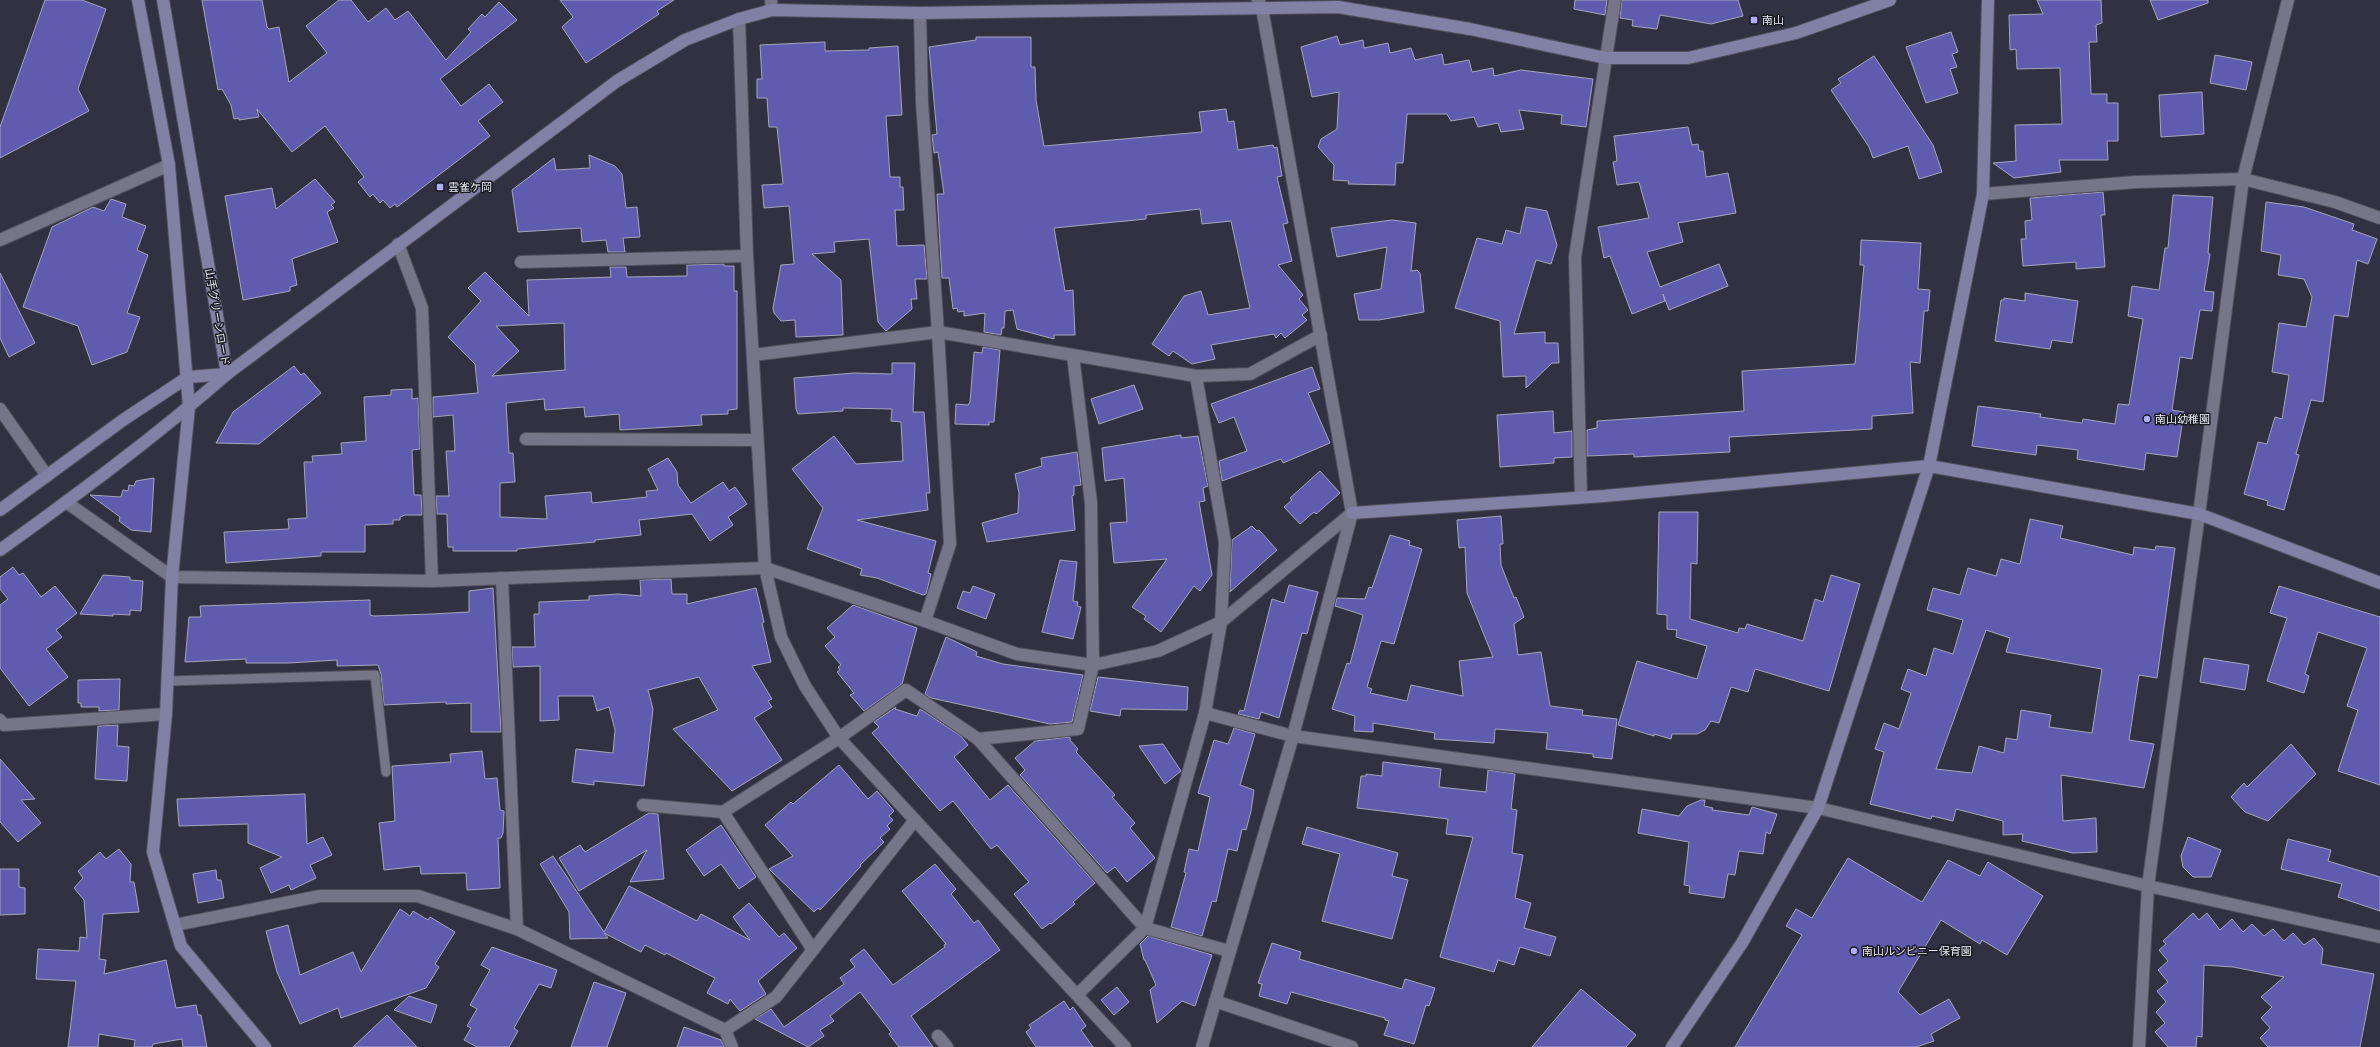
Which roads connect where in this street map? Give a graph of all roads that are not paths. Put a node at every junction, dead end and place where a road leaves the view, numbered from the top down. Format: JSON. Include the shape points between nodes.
{"nodes":[{"id":1,"x":138,"y":0,"type":"edge"},
{"id":2,"x":163,"y":0,"type":"edge"},
{"id":3,"x":1615,"y":0,"type":"edge"},
{"id":4,"x":1890,"y":0,"type":"edge"},
{"id":5,"x":1988,"y":0,"type":"edge"},
{"id":6,"x":2288,"y":0,"type":"edge"},
{"id":7,"x":1260,"y":4,"type":"edge"},
{"id":8,"x":771,"y":5,"type":"edge"},
{"id":9,"x":920,"y":13,"type":"junction"},
{"id":10,"x":738,"y":19,"type":"junction"},
{"id":11,"x":1606,"y":58,"type":"junction"},
{"id":12,"x":168,"y":164,"type":"junction"},
{"id":13,"x":2243,"y":179,"type":"junction"},
{"id":14,"x":1982,"y":194,"type":"junction"},
{"id":15,"x":2380,"y":218,"type":"edge"},
{"id":16,"x":0,"y":240,"type":"edge"},
{"id":17,"x":398,"y":244,"type":"junction"},
{"id":18,"x":747,"y":256,"type":"junction"},
{"id":19,"x":521,"y":262,"type":"dead end"},
{"id":20,"x":938,"y":332,"type":"junction"},
{"id":21,"x":1320,"y":335,"type":"junction"},
{"id":22,"x":753,"y":355,"type":"junction"},
{"id":23,"x":1073,"y":356,"type":"junction"},
{"id":24,"x":227,"y":374,"type":"junction"},
{"id":25,"x":1196,"y":376,"type":"junction"},
{"id":26,"x":188,"y":377,"type":"junction"},
{"id":27,"x":189,"y":407,"type":"junction"},
{"id":28,"x":0,"y":409,"type":"edge"},
{"id":29,"x":526,"y":439,"type":"dead end"},
{"id":30,"x":757,"y":440,"type":"junction"},
{"id":31,"x":1929,"y":466,"type":"junction"},
{"id":32,"x":47,"y":476,"type":"junction"},
{"id":33,"x":1581,"y":497,"type":"junction"},
{"id":34,"x":66,"y":502,"type":"junction"},
{"id":35,"x":0,"y":510,"type":"edge"},
{"id":36,"x":1352,"y":513,"type":"junction"},
{"id":37,"x":2200,"y":514,"type":"junction"},
{"id":38,"x":0,"y":550,"type":"edge"},
{"id":39,"x":765,"y":568,"type":"junction"},
{"id":40,"x":172,"y":577,"type":"junction"},
{"id":41,"x":502,"y":578,"type":"junction"},
{"id":42,"x":432,"y":581,"type":"junction"},
{"id":43,"x":2380,"y":582,"type":"edge"},
{"id":44,"x":925,"y":621,"type":"junction"},
{"id":45,"x":1221,"y":622,"type":"junction"},
{"id":46,"x":1093,"y":665,"type":"junction"},
{"id":47,"x":167,"y":680,"type":"junction"},
{"id":48,"x":1205,"y":713,"type":"junction"},
{"id":49,"x":166,"y":714,"type":"junction"},
{"id":50,"x":0,"y":720,"type":"edge"},
{"id":51,"x":1293,"y":736,"type":"junction"},
{"id":52,"x":839,"y":738,"type":"junction"},
{"id":53,"x":978,"y":739,"type":"junction"},
{"id":54,"x":386,"y":772,"type":"dead end"},
{"id":55,"x":643,"y":805,"type":"dead end"},
{"id":56,"x":1818,"y":808,"type":"junction"},
{"id":57,"x":723,"y":812,"type":"junction"},
{"id":58,"x":915,"y":820,"type":"junction"},
{"id":59,"x":2148,"y":886,"type":"junction"},
{"id":60,"x":175,"y":926,"type":"junction"},
{"id":61,"x":1145,"y":928,"type":"junction"},
{"id":62,"x":518,"y":929,"type":"junction"},
{"id":63,"x":2380,"y":937,"type":"edge"},
{"id":64,"x":812,"y":950,"type":"junction"},
{"id":65,"x":1230,"y":951,"type":"junction"},
{"id":66,"x":1077,"y":995,"type":"junction"},
{"id":67,"x":1215,"y":1001,"type":"junction"},
{"id":68,"x":725,"y":1030,"type":"junction"},
{"id":69,"x":938,"y":1036,"type":"dead end"},
{"id":70,"x":265,"y":1047,"type":"edge"},
{"id":71,"x":732,"y":1047,"type":"edge"},
{"id":72,"x":948,"y":1047,"type":"edge"},
{"id":73,"x":1125,"y":1047,"type":"edge"},
{"id":74,"x":1202,"y":1047,"type":"edge"},
{"id":75,"x":1352,"y":1047,"type":"edge"},
{"id":76,"x":1672,"y":1047,"type":"edge"},
{"id":77,"x":2139,"y":1047,"type":"edge"}],
"edges":[{"from":1,"to":12,"type":"street"},
{"from":2,"to":24,"type":"street","name":"山手グリーンロード"},
{"from":3,"to":11,"type":"street"},
{"from":4,"to":11,"type":"street","via":[[1796,33],[1688,58]]},
{"from":5,"to":14,"type":"street"},
{"from":6,"to":13,"type":"street"},
{"from":7,"to":9,"type":"street"},
{"from":7,"to":11,"type":"street","via":[[1338,7],[1470,29]]},
{"from":7,"to":21,"type":"street"},
{"from":8,"to":9,"type":"street"},
{"from":8,"to":10,"type":"street"},
{"from":9,"to":20,"type":"street","via":[[922,102]]},
{"from":10,"to":17,"type":"street","via":[[684,40],[617,81]]},
{"from":10,"to":18,"type":"street"},
{"from":11,"to":33,"type":"street","via":[[1575,257]]},
{"from":12,"to":16,"type":"street"},
{"from":12,"to":26,"type":"street"},
{"from":13,"to":14,"type":"street","via":[[2136,182]]},
{"from":13,"to":15,"type":"street","via":[[2335,202]]},
{"from":13,"to":37,"type":"street"},
{"from":14,"to":31,"type":"street"},
{"from":17,"to":24,"type":"street"},
{"from":17,"to":42,"type":"street","via":[[422,308]]},
{"from":18,"to":19,"type":"street"},
{"from":18,"to":22,"type":"street"},
{"from":20,"to":22,"type":"street"},
{"from":20,"to":23,"type":"street"},
{"from":20,"to":44,"type":"street","via":[[950,544]]},
{"from":21,"to":25,"type":"street","via":[[1250,374]]},
{"from":21,"to":36,"type":"street"},
{"from":22,"to":30,"type":"street"},
{"from":23,"to":25,"type":"street"},
{"from":23,"to":46,"type":"street","via":[[1091,503]]},
{"from":24,"to":26,"type":"street"},
{"from":24,"to":27,"type":"street","name":"山手グリーンロード"},
{"from":25,"to":45,"type":"street","via":[[1225,542]]},
{"from":26,"to":27,"type":"street"},
{"from":26,"to":32,"type":"street","via":[[123,420]]},
{"from":27,"to":34,"type":"street","name":"山手グリーンロード"},
{"from":27,"to":40,"type":"street"},
{"from":28,"to":32,"type":"street"},
{"from":29,"to":30,"type":"street"},
{"from":30,"to":39,"type":"street"},
{"from":31,"to":33,"type":"street"},
{"from":31,"to":37,"type":"street"},
{"from":31,"to":56,"type":"street"},
{"from":32,"to":35,"type":"street"},
{"from":33,"to":36,"type":"street"},
{"from":34,"to":38,"type":"street","name":"山手グリーンロード"},
{"from":34,"to":40,"type":"street"},
{"from":36,"to":45,"type":"street"},
{"from":36,"to":51,"type":"street"},
{"from":37,"to":43,"type":"street"},
{"from":37,"to":59,"type":"street"},
{"from":39,"to":41,"type":"street"},
{"from":39,"to":44,"type":"street"},
{"from":39,"to":52,"type":"street","via":[[781,637],[805,686]]},
{"from":40,"to":42,"type":"street"},
{"from":40,"to":47,"type":"street"},
{"from":41,"to":42,"type":"street"},
{"from":41,"to":62,"type":"street"},
{"from":44,"to":46,"type":"street","via":[[1017,654]]},
{"from":45,"to":46,"type":"street","via":[[1158,651]]},
{"from":45,"to":48,"type":"street"},
{"from":46,"to":53,"type":"street","via":[[1078,729]]},
{"from":47,"to":49,"type":"street"},
{"from":47,"to":54,"type":"lane","via":[[375,676]]},
{"from":48,"to":51,"type":"street"},
{"from":48,"to":61,"type":"street"},
{"from":49,"to":50,"type":"street","via":[[4,725]]},
{"from":49,"to":60,"type":"street","via":[[154,852]]},
{"from":51,"to":56,"type":"street"},
{"from":51,"to":65,"type":"street"},
{"from":52,"to":53,"type":"street","via":[[906,690]]},
{"from":52,"to":57,"type":"street"},
{"from":52,"to":58,"type":"street"},
{"from":53,"to":61,"type":"street"},
{"from":55,"to":57,"type":"street"},
{"from":56,"to":59,"type":"street"},
{"from":56,"to":76,"type":"street","via":[[1742,943]]},
{"from":57,"to":64,"type":"street"},
{"from":58,"to":64,"type":"street"},
{"from":58,"to":66,"type":"street"},
{"from":59,"to":63,"type":"street"},
{"from":59,"to":77,"type":"street"},
{"from":60,"to":62,"type":"street","via":[[320,896],[418,896]]},
{"from":60,"to":70,"type":"street","via":[[180,946]]},
{"from":61,"to":65,"type":"street"},
{"from":61,"to":66,"type":"street"},
{"from":62,"to":68,"type":"street"},
{"from":64,"to":68,"type":"street","via":[[776,997]]},
{"from":65,"to":67,"type":"street"},
{"from":66,"to":73,"type":"street"},
{"from":67,"to":74,"type":"street"},
{"from":67,"to":75,"type":"street"},
{"from":68,"to":71,"type":"street"},
{"from":69,"to":72,"type":"street"}]}
